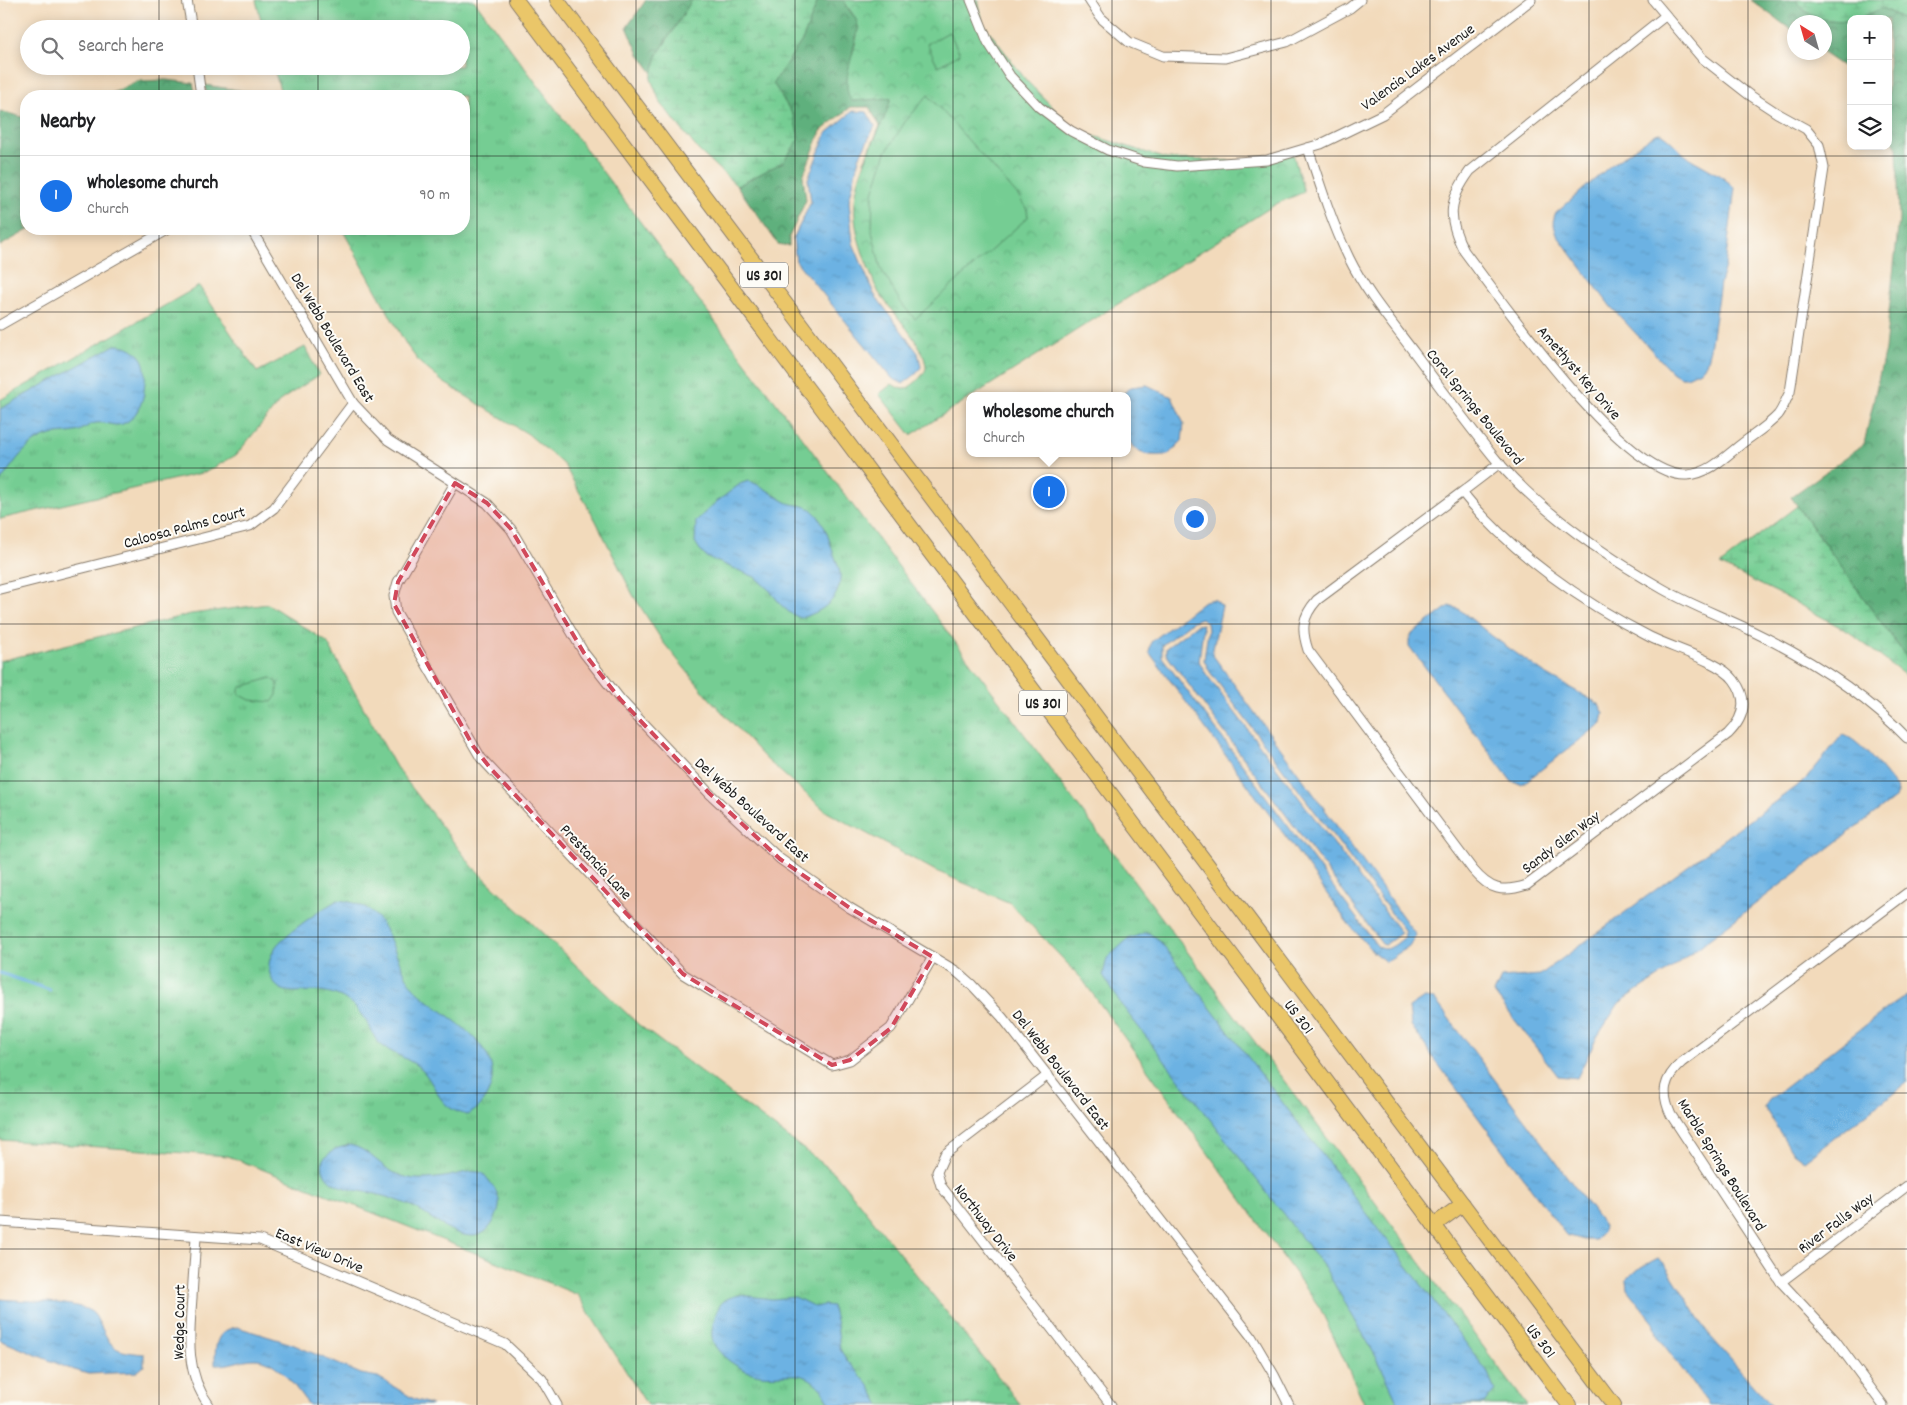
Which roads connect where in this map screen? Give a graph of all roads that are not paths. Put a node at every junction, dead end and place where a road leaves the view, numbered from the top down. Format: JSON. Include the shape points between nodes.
{"nodes":[{"id":1,"x":187,"y":0,"type":"edge"},
{"id":2,"x":516,"y":0,"type":"edge"},
{"id":3,"x":557,"y":0,"type":"edge"},
{"id":4,"x":971,"y":0,"type":"edge"},
{"id":5,"x":1089,"y":0,"type":"edge"},
{"id":6,"x":1360,"y":0,"type":"edge"},
{"id":7,"x":1531,"y":0,"type":"edge"},
{"id":8,"x":1653,"y":0,"type":"edge"},
{"id":9,"x":1665,"y":16,"type":"junction"},
{"id":10,"x":190,"y":20,"type":"edge"},
{"id":11,"x":198,"y":75,"type":"edge"},
{"id":12,"x":200,"y":90,"type":"edge"},
{"id":13,"x":1308,"y":148,"type":"junction"},
{"id":14,"x":158,"y":235,"type":"edge"},
{"id":15,"x":255,"y":235,"type":"edge"},
{"id":16,"x":0,"y":325,"type":"edge"},
{"id":17,"x":353,"y":403,"type":"junction"},
{"id":18,"x":1500,"y":463,"type":"junction"},
{"id":19,"x":455,"y":483,"type":"junction"},
{"id":20,"x":1462,"y":492,"type":"junction"},
{"id":21,"x":0,"y":589,"type":"edge"},
{"id":22,"x":1907,"y":738,"type":"edge"},
{"id":23,"x":1907,"y":893,"type":"edge"},
{"id":24,"x":933,"y":957,"type":"junction"},
{"id":25,"x":1048,"y":1075,"type":"junction"},
{"id":26,"x":1907,"y":1186,"type":"edge"},
{"id":27,"x":1463,"y":1204,"type":"junction"},
{"id":28,"x":0,"y":1222,"type":"edge"},
{"id":29,"x":1434,"y":1225,"type":"junction"},
{"id":30,"x":196,"y":1236,"type":"junction"},
{"id":31,"x":1781,"y":1282,"type":"junction"},
{"id":32,"x":209,"y":1405,"type":"edge"},
{"id":33,"x":557,"y":1405,"type":"edge"},
{"id":34,"x":1112,"y":1405,"type":"edge"},
{"id":35,"x":1289,"y":1405,"type":"edge"},
{"id":36,"x":1569,"y":1405,"type":"edge"},
{"id":37,"x":1614,"y":1405,"type":"edge"},
{"id":38,"x":1883,"y":1405,"type":"edge"}],
"edges":[{"from":1,"to":10,"type":"street"},
{"from":2,"to":29,"type":"main road","name":"US 301","number":"US 301"},
{"from":3,"to":27,"type":"main road","number":"US 301"},
{"from":4,"to":13,"type":"street","name":"Valencia Lakes Avenue","via":[[988,42],[1010,76],[1039,107],[1071,131],[1108,150],[1144,162],[1177,166],[1267,160]]},
{"from":5,"to":6,"type":"street","via":[[1101,18],[1129,42],[1162,56],[1225,58],[1287,42]]},
{"from":7,"to":13,"type":"street","name":"Valencia Lakes Avenue","via":[[1383,114]]},
{"from":8,"to":9,"type":"street","name":"Amethyst Key Drive"},
{"from":9,"to":9,"type":"street","name":"Amethyst Key Drive","via":[[1702,58],[1755,99],[1806,128],[1818,145],[1824,168],[1790,392],[1778,414],[1716,464],[1687,476],[1666,472],[1609,430],[1552,367],[1464,251],[1454,232],[1452,207],[1458,188],[1470,171]]},
{"from":11,"to":12,"type":"street"},
{"from":13,"to":18,"type":"street","name":"Coral Springs Boulevard","via":[[1349,260],[1368,291]]},
{"from":14,"to":16,"type":"street"},
{"from":15,"to":17,"type":"street","name":"Del Webb Boulevard East"},
{"from":17,"to":19,"type":"street","name":"Del Webb Boulevard East","via":[[388,440]]},
{"from":17,"to":21,"type":"street","name":"Caloosa Palms Court","via":[[274,508],[250,526]]},
{"from":18,"to":20,"type":"street","name":"Sandy Glen Way"},
{"from":18,"to":22,"type":"street","name":"Coral Springs Boulevard","via":[[1565,525],[1612,558],[1665,590],[1803,657],[1853,691]]},
{"from":19,"to":24,"type":"street","name":"Del Webb Boulevard East","via":[[487,503],[511,529],[584,653],[620,699],[709,793],[780,858],[850,908]]},
{"from":19,"to":24,"type":"street","name":"Prestancia Lane","via":[[398,582],[394,596],[396,612],[481,758],[683,974],[832,1065],[850,1060],[891,1028]]},
{"from":20,"to":20,"type":"street","name":"Sandy Glen Way","via":[[1494,528],[1544,570],[1650,637],[1720,668],[1741,690],[1743,707],[1738,724],[1728,734],[1527,885],[1511,890],[1495,888],[1482,881],[1308,650],[1303,636],[1308,610],[1317,600]]},
{"from":23,"to":31,"type":"street","name":"Marble Springs Boulevard","via":[[1682,1062],[1668,1077],[1666,1104],[1672,1115]]},
{"from":24,"to":25,"type":"street","name":"Del Webb Boulevard East","via":[[972,985]]},
{"from":25,"to":34,"type":"street","name":"Northway Drive","via":[[945,1154],[937,1172],[940,1186]]},
{"from":25,"to":35,"type":"street","name":"Del Webb Boulevard East","via":[[1251,1336]]},
{"from":26,"to":31,"type":"street","name":"River Falls Way"},
{"from":27,"to":29,"type":"main road"},
{"from":27,"to":37,"type":"main road","number":"US 301"},
{"from":28,"to":30,"type":"street","name":"East View Drive"},
{"from":29,"to":36,"type":"main road","name":"US 301","number":"US 301"},
{"from":30,"to":32,"type":"street","name":"Wedge Court","via":[[189,1347],[191,1366]]},
{"from":30,"to":33,"type":"street","name":"East View Drive","via":[[260,1240],[505,1344],[542,1379]]},
{"from":31,"to":38,"type":"street","name":"Marble Springs Boulevard","via":[[1835,1340]]}]}
